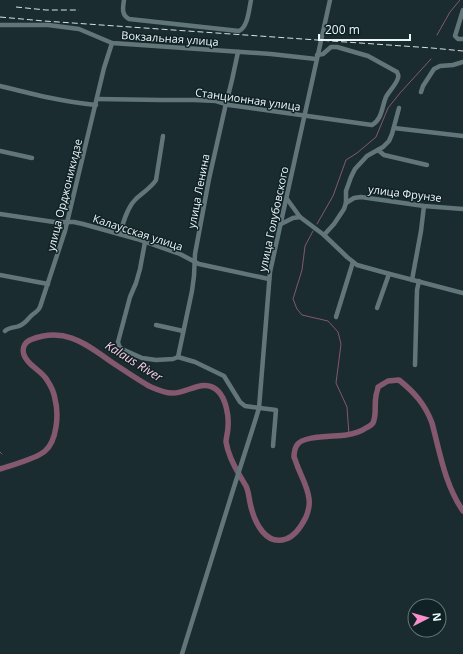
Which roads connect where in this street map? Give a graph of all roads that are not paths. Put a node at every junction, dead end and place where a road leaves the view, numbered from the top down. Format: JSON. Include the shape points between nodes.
{"nodes":[{"id":1,"x":124,"y":0,"type":"edge"},
{"id":2,"x":251,"y":0,"type":"edge"},
{"id":3,"x":330,"y":0,"type":"edge"},
{"id":4,"x":463,"y":10,"type":"edge"},
{"id":5,"x":0,"y":25,"type":"edge"},
{"id":6,"x":463,"y":39,"type":"edge"},
{"id":7,"x":112,"y":43,"type":"junction"},
{"id":8,"x":238,"y":52,"type":"junction"},
{"id":9,"x":317,"y":57,"type":"junction"},
{"id":10,"x":463,"y":62,"type":"edge"},
{"id":11,"x":0,"y":86,"type":"edge"},
{"id":12,"x":421,"y":92,"type":"dead end"},
{"id":13,"x":97,"y":99,"type":"junction"},
{"id":14,"x":226,"y":104,"type":"junction"},
{"id":15,"x":96,"y":105,"type":"junction"},
{"id":16,"x":399,"y":108,"type":"dead end"},
{"id":17,"x":304,"y":116,"type":"junction"},
{"id":18,"x":394,"y":128,"type":"junction"},
{"id":19,"x":163,"y":136,"type":"dead end"},
{"id":20,"x":463,"y":136,"type":"edge"},
{"id":21,"x":0,"y":150,"type":"edge"},
{"id":22,"x":378,"y":150,"type":"junction"},
{"id":23,"x":32,"y":158,"type":"dead end"},
{"id":24,"x":427,"y":165,"type":"dead end"},
{"id":25,"x":346,"y":191,"type":"junction"},
{"id":26,"x":354,"y":198,"type":"junction"},
{"id":27,"x":287,"y":199,"type":"junction"},
{"id":28,"x":346,"y":203,"type":"junction"},
{"id":29,"x":424,"y":206,"type":"junction"},
{"id":30,"x":463,"y":209,"type":"edge"},
{"id":31,"x":0,"y":214,"type":"edge"},
{"id":32,"x":300,"y":217,"type":"junction"},
{"id":33,"x":68,"y":222,"type":"junction"},
{"id":34,"x":281,"y":224,"type":"junction"},
{"id":35,"x":120,"y":234,"type":"junction"},
{"id":36,"x":324,"y":235,"type":"junction"},
{"id":37,"x":145,"y":242,"type":"junction"},
{"id":38,"x":194,"y":261,"type":"junction"},
{"id":39,"x":353,"y":262,"type":"junction"},
{"id":40,"x":389,"y":274,"type":"junction"},
{"id":41,"x":0,"y":275,"type":"edge"},
{"id":42,"x":269,"y":279,"type":"junction"},
{"id":43,"x":412,"y":280,"type":"junction"},
{"id":44,"x":419,"y":281,"type":"junction"},
{"id":45,"x":48,"y":284,"type":"junction"},
{"id":46,"x":463,"y":293,"type":"edge"},
{"id":47,"x":377,"y":308,"type":"dead end"},
{"id":48,"x":336,"y":317,"type":"dead end"},
{"id":49,"x":156,"y":325,"type":"dead end"},
{"id":50,"x":4,"y":331,"type":"dead end"},
{"id":51,"x":183,"y":331,"type":"junction"},
{"id":52,"x":178,"y":357,"type":"junction"},
{"id":53,"x":415,"y":365,"type":"dead end"},
{"id":54,"x":259,"y":408,"type":"junction"},
{"id":55,"x":273,"y":446,"type":"dead end"},
{"id":56,"x":182,"y":654,"type":"edge"}],
"edges":[{"from":1,"to":2,"type":"street","name":"Вокзальная улица","via":[[123,14],[126,18],[239,31],[245,25]]},
{"from":3,"to":9,"type":"street","name":"улица Голубовского"},
{"from":4,"to":6,"type":"street","via":[[456,36]]},
{"from":5,"to":7,"type":"street","name":"Вокзальная улица","via":[[48,25],[78,29]]},
{"from":7,"to":8,"type":"street","name":"Вокзальная улица"},
{"from":7,"to":13,"type":"street","name":"улица Орджоникидзе"},
{"from":8,"to":9,"type":"street","name":"Вокзальная улица"},
{"from":8,"to":14,"type":"street","name":"улица Ленина"},
{"from":9,"to":17,"type":"street","name":"улица Голубовского"},
{"from":9,"to":17,"type":"street","name":"Станционная улица","via":[[331,47],[337,47],[368,56],[397,72],[398,78],[386,96],[378,120],[372,125]]},
{"from":10,"to":12,"type":"street","via":[[434,69]]},
{"from":11,"to":15,"type":"street","via":[[45,97]]},
{"from":13,"to":14,"type":"street","name":"Станционная улица","via":[[195,100]]},
{"from":13,"to":15,"type":"street","name":"улица Орджоникидзе"},
{"from":14,"to":17,"type":"street","name":"Станционная улица"},
{"from":14,"to":38,"type":"street","name":"улица Ленина"},
{"from":15,"to":33,"type":"street","name":"улица Орджоникидзе"},
{"from":16,"to":18,"type":"street"},
{"from":17,"to":27,"type":"street","name":"улица Голубовского"},
{"from":18,"to":20,"type":"street"},
{"from":18,"to":22,"type":"street","via":[[389,141]]},
{"from":19,"to":35,"type":"street","via":[[156,180],[132,204]]},
{"from":21,"to":23,"type":"street"},
{"from":22,"to":24,"type":"street","via":[[384,155]]},
{"from":22,"to":25,"type":"street","via":[[367,156],[355,169]]},
{"from":25,"to":26,"type":"street"},
{"from":25,"to":28,"type":"street"},
{"from":26,"to":28,"type":"street","name":"улица Фрунзе"},
{"from":26,"to":29,"type":"street","name":"улица Фрунзе","via":[[364,197]]},
{"from":27,"to":32,"type":"street"},
{"from":27,"to":34,"type":"street","name":"улица Голубовского"},
{"from":28,"to":36,"type":"street","via":[[340,216]]},
{"from":29,"to":30,"type":"street","name":"улица Фрунзе"},
{"from":29,"to":43,"type":"street"},
{"from":31,"to":33,"type":"street","name":"Калаусская улица"},
{"from":32,"to":34,"type":"street"},
{"from":32,"to":36,"type":"street"},
{"from":33,"to":35,"type":"street","name":"Калаусская улица"},
{"from":33,"to":45,"type":"street","name":"улица Орджоникидзе"},
{"from":34,"to":42,"type":"street","name":"улица Голубовского"},
{"from":35,"to":37,"type":"street","name":"Калаусская улица"},
{"from":36,"to":39,"type":"street"},
{"from":37,"to":38,"type":"street","name":"Калаусская улица"},
{"from":37,"to":52,"type":"street","via":[[140,270],[118,344],[122,349],[142,358],[156,360]]},
{"from":38,"to":42,"type":"street","name":"Калаусская улица"},
{"from":38,"to":51,"type":"street","name":"улица Ленина","via":[[194,276]]},
{"from":39,"to":40,"type":"street"},
{"from":39,"to":48,"type":"street"},
{"from":40,"to":43,"type":"street"},
{"from":40,"to":47,"type":"street"},
{"from":41,"to":45,"type":"street"},
{"from":42,"to":54,"type":"street","name":"улица Голубовского"},
{"from":43,"to":44,"type":"street"},
{"from":44,"to":46,"type":"street"},
{"from":44,"to":53,"type":"street"},
{"from":45,"to":50,"type":"street","name":"улица Орджоникидзе","via":[[39,310],[18,327]]},
{"from":49,"to":51,"type":"street"},
{"from":51,"to":52,"type":"street","name":"улица Ленина"},
{"from":52,"to":54,"type":"street","via":[[224,376],[242,405]]},
{"from":54,"to":55,"type":"street","via":[[276,410]]},
{"from":54,"to":56,"type":"street","name":"улица Голубовского"}]}
